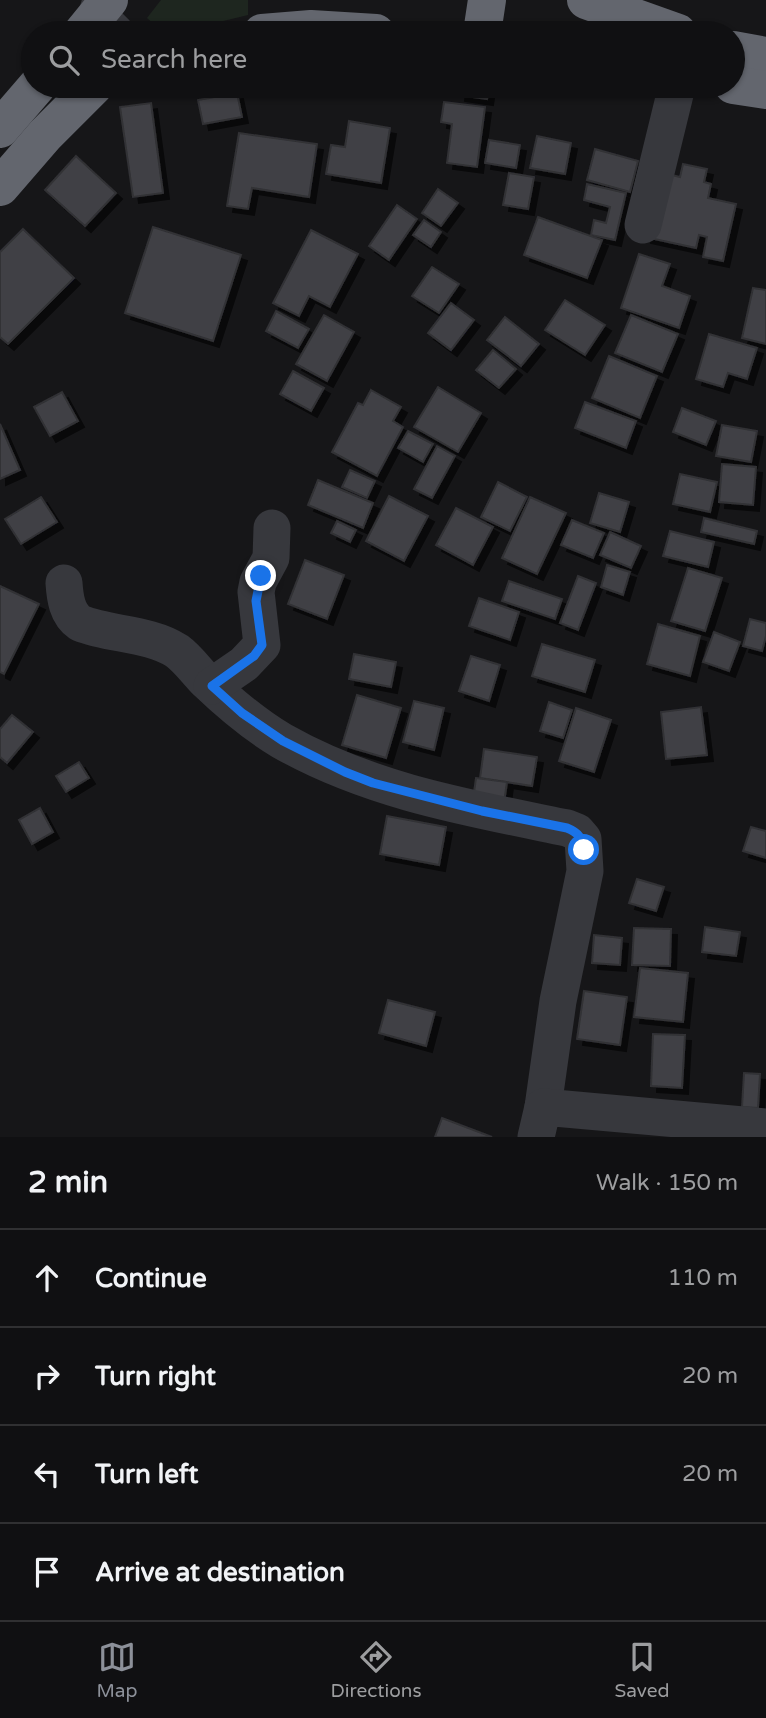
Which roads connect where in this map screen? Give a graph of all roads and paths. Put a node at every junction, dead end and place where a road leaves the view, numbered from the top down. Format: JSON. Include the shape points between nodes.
{"nodes":[{"id":1,"x":487,"y":0,"type":"edge"},
{"id":2,"x":586,"y":0,"type":"edge"},
{"id":3,"x":484,"y":21,"type":"edge"},
{"id":4,"x":645,"y":21,"type":"edge"},
{"id":5,"x":745,"y":52,"type":"edge"},
{"id":6,"x":766,"y":56,"type":"edge"},
{"id":7,"x":745,"y":87,"type":"edge"},
{"id":8,"x":766,"y":90,"type":"edge"},
{"id":9,"x":27,"y":98,"type":"edge"},
{"id":10,"x":82,"y":98,"type":"edge"},
{"id":11,"x":674,"y":98,"type":"edge"},
{"id":12,"x":0,"y":129,"type":"edge"},
{"id":13,"x":0,"y":187,"type":"edge"},
{"id":14,"x":643,"y":225,"type":"dead end"},
{"id":15,"x":272,"y":528,"type":"dead end"},
{"id":16,"x":64,"y":583,"type":"dead end"},
{"id":17,"x":212,"y":686,"type":"junction"},
{"id":18,"x":539,"y":1122,"type":"edge"},
{"id":19,"x":766,"y":1127,"type":"edge"}],
"edges":[{"from":1,"to":3,"type":"highway"},
{"from":2,"to":4,"type":"highway"},
{"from":5,"to":6,"type":"highway"},
{"from":7,"to":8,"type":"highway"},
{"from":9,"to":12,"type":"highway"},
{"from":10,"to":13,"type":"highway"},
{"from":11,"to":14,"type":"street"},
{"from":15,"to":17,"type":"street","via":[[271,558],[257,592],[262,645]]},
{"from":16,"to":17,"type":"street","via":[[71,613],[80,623],[162,644],[178,652]]},
{"from":17,"to":18,"type":"street","via":[[283,741],[345,772],[482,811],[567,828],[583,839],[583,882]]},
{"from":18,"to":19,"type":"street"}]}
